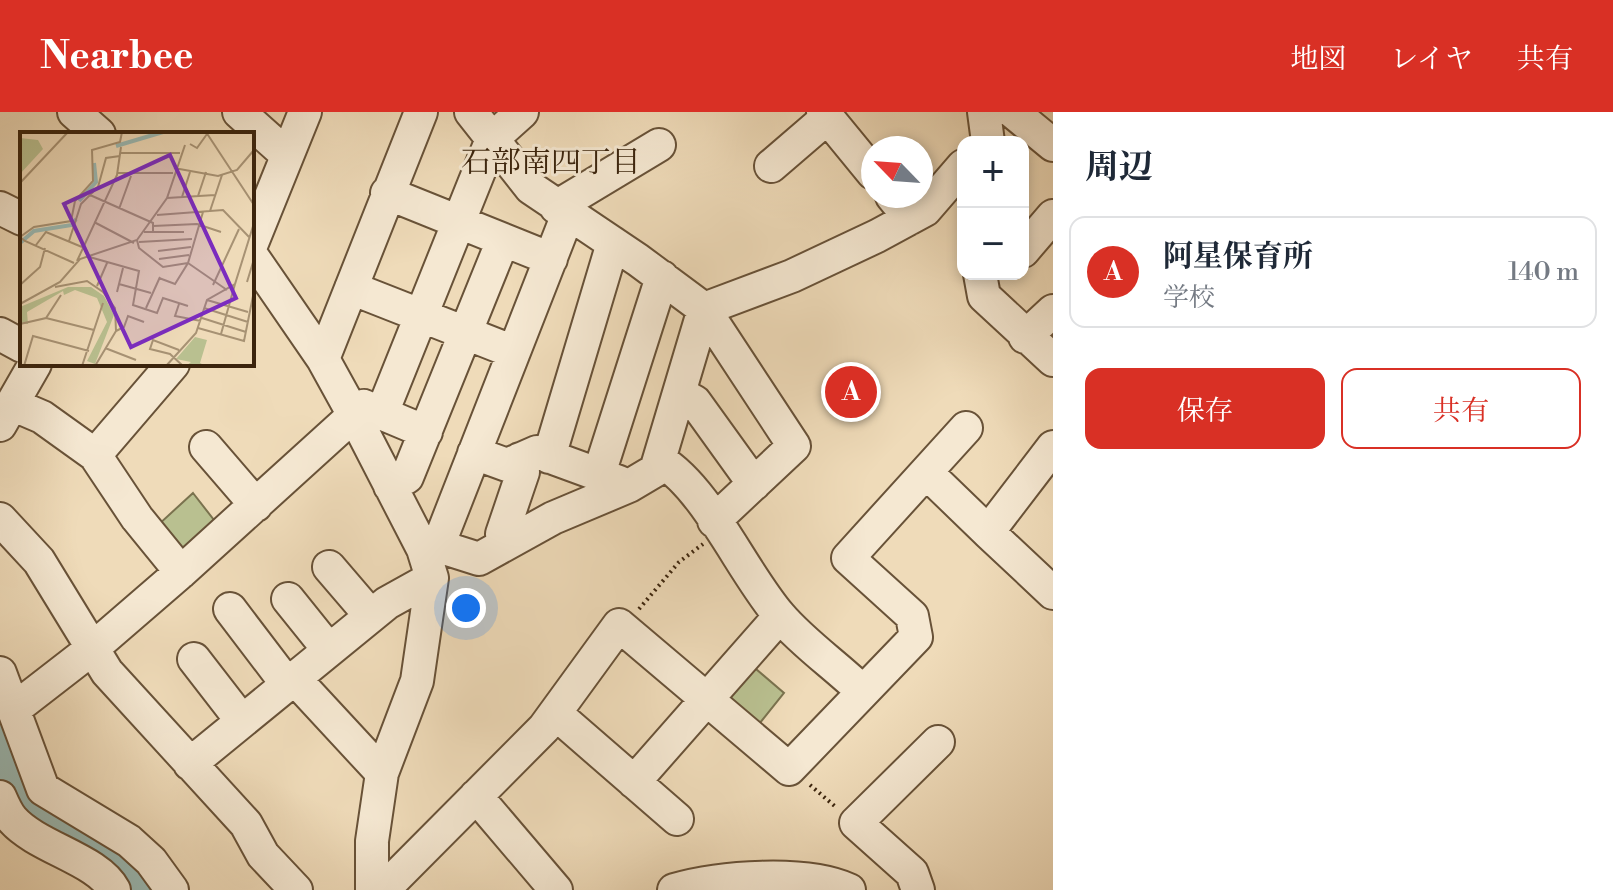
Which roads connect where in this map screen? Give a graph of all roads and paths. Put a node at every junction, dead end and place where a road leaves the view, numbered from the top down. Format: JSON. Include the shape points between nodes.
{"nodes":[{"id":1,"x":239,"y":112,"type":"edge"},
{"id":2,"x":305,"y":112,"type":"edge"},
{"id":3,"x":421,"y":112,"type":"edge"},
{"id":4,"x":471,"y":112,"type":"edge"},
{"id":5,"x":522,"y":112,"type":"edge"},
{"id":6,"x":1013,"y":112,"type":"edge"},
{"id":7,"x":825,"y":115,"type":"edge"},
{"id":8,"x":1049,"y":133,"type":"edge"},
{"id":9,"x":492,"y":139,"type":"junction"},
{"id":10,"x":659,"y":145,"type":"dead end"},
{"id":11,"x":287,"y":155,"type":"junction"},
{"id":12,"x":861,"y":158,"type":"edge"},
{"id":13,"x":771,"y":166,"type":"dead end"},
{"id":14,"x":957,"y":173,"type":"edge"},
{"id":15,"x":387,"y":193,"type":"junction"},
{"id":16,"x":933,"y":201,"type":"edge"},
{"id":17,"x":0,"y":208,"type":"edge"},
{"id":18,"x":899,"y":208,"type":"edge"},
{"id":19,"x":562,"y":210,"type":"junction"},
{"id":20,"x":1053,"y":216,"type":"edge"},
{"id":21,"x":20,"y":218,"type":"edge"},
{"id":22,"x":458,"y":222,"type":"junction"},
{"id":23,"x":254,"y":238,"type":"edge"},
{"id":24,"x":503,"y":240,"type":"junction"},
{"id":25,"x":613,"y":243,"type":"junction"},
{"id":26,"x":1029,"y":244,"type":"edge"},
{"id":27,"x":254,"y":259,"type":"edge"},
{"id":28,"x":551,"y":259,"type":"junction"},
{"id":29,"x":662,"y":277,"type":"junction"},
{"id":30,"x":989,"y":281,"type":"edge"},
{"id":31,"x":351,"y":288,"type":"junction"},
{"id":32,"x":704,"y":309,"type":"junction"},
{"id":33,"x":1053,"y":311,"type":"edge"},
{"id":34,"x":420,"y":315,"type":"junction"},
{"id":35,"x":0,"y":334,"type":"edge"},
{"id":36,"x":467,"y":334,"type":"junction"},
{"id":37,"x":1025,"y":337,"type":"junction"},
{"id":38,"x":20,"y":345,"type":"edge"},
{"id":39,"x":514,"y":352,"type":"junction"},
{"id":40,"x":323,"y":359,"type":"junction"},
{"id":41,"x":1053,"y":360,"type":"edge"},
{"id":42,"x":34,"y":366,"type":"edge"},
{"id":43,"x":171,"y":366,"type":"edge"},
{"id":44,"x":679,"y":393,"type":"junction"},
{"id":45,"x":7,"y":415,"type":"edge"},
{"id":46,"x":369,"y":415,"type":"junction"},
{"id":47,"x":966,"y":428,"type":"dead end"},
{"id":48,"x":426,"y":432,"type":"junction"},
{"id":49,"x":206,"y":447,"type":"dead end"},
{"id":50,"x":1053,"y":447,"type":"edge"},
{"id":51,"x":474,"y":453,"type":"junction"},
{"id":52,"x":95,"y":455,"type":"junction"},
{"id":53,"x":535,"y":458,"type":"junction"},
{"id":54,"x":661,"y":461,"type":"junction"},
{"id":55,"x":599,"y":474,"type":"junction"},
{"id":56,"x":928,"y":474,"type":"junction"},
{"id":57,"x":754,"y":484,"type":"junction"},
{"id":58,"x":390,"y":486,"type":"junction"},
{"id":59,"x":629,"y":486,"type":"junction"},
{"id":60,"x":256,"y":505,"type":"junction"},
{"id":61,"x":0,"y":519,"type":"edge"},
{"id":62,"x":717,"y":526,"type":"junction"},
{"id":63,"x":988,"y":532,"type":"junction"},
{"id":64,"x":504,"y":544,"type":"junction"},
{"id":65,"x":431,"y":558,"type":"junction"},
{"id":66,"x":329,"y":567,"type":"dead end"},
{"id":67,"x":181,"y":572,"type":"junction"},
{"id":68,"x":1053,"y":593,"type":"edge"},
{"id":69,"x":288,"y":599,"type":"dead end"},
{"id":70,"x":230,"y":609,"type":"dead end"},
{"id":71,"x":626,"y":613,"type":"junction"},
{"id":72,"x":371,"y":616,"type":"junction"},
{"id":73,"x":780,"y":616,"type":"junction"},
{"id":74,"x":93,"y":648,"type":"junction"},
{"id":75,"x":329,"y":650,"type":"junction"},
{"id":76,"x":194,"y":659,"type":"dead end"},
{"id":77,"x":0,"y":673,"type":"edge"},
{"id":78,"x":291,"y":681,"type":"junction"},
{"id":79,"x":141,"y":686,"type":"dead end"},
{"id":80,"x":861,"y":690,"type":"junction"},
{"id":81,"x":706,"y":698,"type":"junction"},
{"id":82,"x":13,"y":710,"type":"junction"},
{"id":83,"x":555,"y":713,"type":"junction"},
{"id":84,"x":242,"y":721,"type":"junction"},
{"id":85,"x":938,"y":742,"type":"dead end"},
{"id":86,"x":194,"y":760,"type":"junction"},
{"id":87,"x":789,"y":769,"type":"junction"},
{"id":88,"x":382,"y":773,"type":"junction"},
{"id":89,"x":634,"y":782,"type":"junction"},
{"id":90,"x":476,"y":796,"type":"junction"},
{"id":91,"x":0,"y":797,"type":"edge"},
{"id":92,"x":677,"y":819,"type":"dead end"},
{"id":93,"x":856,"y":823,"type":"junction"},
{"id":94,"x":114,"y":890,"type":"edge"},
{"id":95,"x":172,"y":890,"type":"edge"},
{"id":96,"x":296,"y":890,"type":"edge"},
{"id":97,"x":372,"y":890,"type":"edge"},
{"id":98,"x":383,"y":890,"type":"edge"},
{"id":99,"x":556,"y":890,"type":"edge"},
{"id":100,"x":674,"y":890,"type":"edge"},
{"id":101,"x":849,"y":890,"type":"edge"},
{"id":102,"x":918,"y":890,"type":"edge"}],
"edges":[{"from":1,"to":11,"type":"street"},
{"from":2,"to":11,"type":"street"},
{"from":3,"to":15,"type":"street"},
{"from":4,"to":9,"type":"street"},
{"from":5,"to":9,"type":"street"},
{"from":6,"to":8,"type":"street"},
{"from":7,"to":12,"type":"street"},
{"from":7,"to":13,"type":"street"},
{"from":9,"to":19,"type":"street","via":[[531,188]]},
{"from":9,"to":22,"type":"street"},
{"from":10,"to":19,"type":"street"},
{"from":11,"to":23,"type":"street"},
{"from":14,"to":16,"type":"street"},
{"from":15,"to":22,"type":"street"},
{"from":15,"to":31,"type":"street"},
{"from":17,"to":21,"type":"street"},
{"from":18,"to":32,"type":"street","via":[[792,276]]},
{"from":19,"to":25,"type":"street"},
{"from":19,"to":28,"type":"street"},
{"from":20,"to":26,"type":"street"},
{"from":22,"to":24,"type":"street"},
{"from":22,"to":34,"type":"street"},
{"from":24,"to":28,"type":"street"},
{"from":24,"to":36,"type":"street"},
{"from":25,"to":29,"type":"street"},
{"from":25,"to":53,"type":"street"},
{"from":27,"to":40,"type":"street"},
{"from":28,"to":39,"type":"street"},
{"from":29,"to":32,"type":"street"},
{"from":29,"to":55,"type":"street"},
{"from":30,"to":37,"type":"street"},
{"from":31,"to":34,"type":"street"},
{"from":31,"to":40,"type":"street"},
{"from":32,"to":44,"type":"street"},
{"from":32,"to":57,"type":"street","via":[[794,446]]},
{"from":33,"to":37,"type":"street"},
{"from":34,"to":36,"type":"street"},
{"from":34,"to":46,"type":"street"},
{"from":35,"to":38,"type":"street"},
{"from":36,"to":39,"type":"street"},
{"from":36,"to":48,"type":"street"},
{"from":37,"to":41,"type":"street"},
{"from":39,"to":51,"type":"street"},
{"from":40,"to":46,"type":"street"},
{"from":42,"to":45,"type":"street"},
{"from":43,"to":52,"type":"street"},
{"from":44,"to":54,"type":"street"},
{"from":44,"to":57,"type":"street","via":[[695,402]]},
{"from":45,"to":52,"type":"street","via":[[42,417]]},
{"from":46,"to":48,"type":"street"},
{"from":46,"to":58,"type":"street"},
{"from":46,"to":60,"type":"street"},
{"from":47,"to":56,"type":"street"},
{"from":48,"to":58,"type":"street","via":[[407,477]]},
{"from":49,"to":60,"type":"street"},
{"from":50,"to":63,"type":"street"},
{"from":51,"to":53,"type":"street","via":[[507,465]]},
{"from":51,"to":65,"type":"street"},
{"from":52,"to":67,"type":"street"},
{"from":53,"to":55,"type":"street"},
{"from":53,"to":64,"type":"street","via":[[523,472],[502,534]]},
{"from":54,"to":59,"type":"street","via":[[656,470]]},
{"from":54,"to":62,"type":"street","via":[[673,468]]},
{"from":55,"to":59,"type":"street"},
{"from":56,"to":63,"type":"street"},
{"from":56,"to":80,"type":"street","via":[[848,558],[912,616],[916,637]]},
{"from":57,"to":62,"type":"street"},
{"from":58,"to":65,"type":"street"},
{"from":59,"to":64,"type":"street"},
{"from":60,"to":67,"type":"street"},
{"from":61,"to":74,"type":"street","via":[[39,561]]},
{"from":62,"to":71,"type":"path","via":[[632,618]]},
{"from":62,"to":73,"type":"street"},
{"from":63,"to":68,"type":"street"},
{"from":64,"to":65,"type":"street","via":[[479,559]]},
{"from":65,"to":72,"type":"street"},
{"from":65,"to":88,"type":"street","via":[[417,681]]},
{"from":66,"to":72,"type":"street"},
{"from":67,"to":74,"type":"street"},
{"from":69,"to":75,"type":"street"},
{"from":70,"to":78,"type":"street"},
{"from":71,"to":81,"type":"street"},
{"from":71,"to":83,"type":"street"},
{"from":72,"to":75,"type":"street"},
{"from":73,"to":80,"type":"street"},
{"from":73,"to":81,"type":"street"},
{"from":74,"to":82,"type":"street"},
{"from":74,"to":86,"type":"street","via":[[107,672]]},
{"from":75,"to":78,"type":"street"},
{"from":76,"to":84,"type":"street"},
{"from":77,"to":82,"type":"street"},
{"from":78,"to":84,"type":"street"},
{"from":78,"to":88,"type":"street"},
{"from":79,"to":86,"type":"street"},
{"from":80,"to":87,"type":"street"},
{"from":81,"to":87,"type":"street"},
{"from":81,"to":89,"type":"street"},
{"from":82,"to":95,"type":"street","via":[[43,789],[129,841]]},
{"from":83,"to":89,"type":"street"},
{"from":83,"to":90,"type":"street"},
{"from":84,"to":86,"type":"street"},
{"from":85,"to":93,"type":"street"},
{"from":86,"to":96,"type":"street","via":[[246,824],[263,855]]},
{"from":87,"to":93,"type":"path"},
{"from":88,"to":97,"type":"street","via":[[372,841]]},
{"from":89,"to":92,"type":"street"},
{"from":90,"to":98,"type":"street"},
{"from":90,"to":99,"type":"street"},
{"from":91,"to":94,"type":"street","via":[[11,819],[45,845],[108,878]]},
{"from":93,"to":102,"type":"street","via":[[912,873]]},
{"from":100,"to":101,"type":"street","via":[[772,878]]}]}
